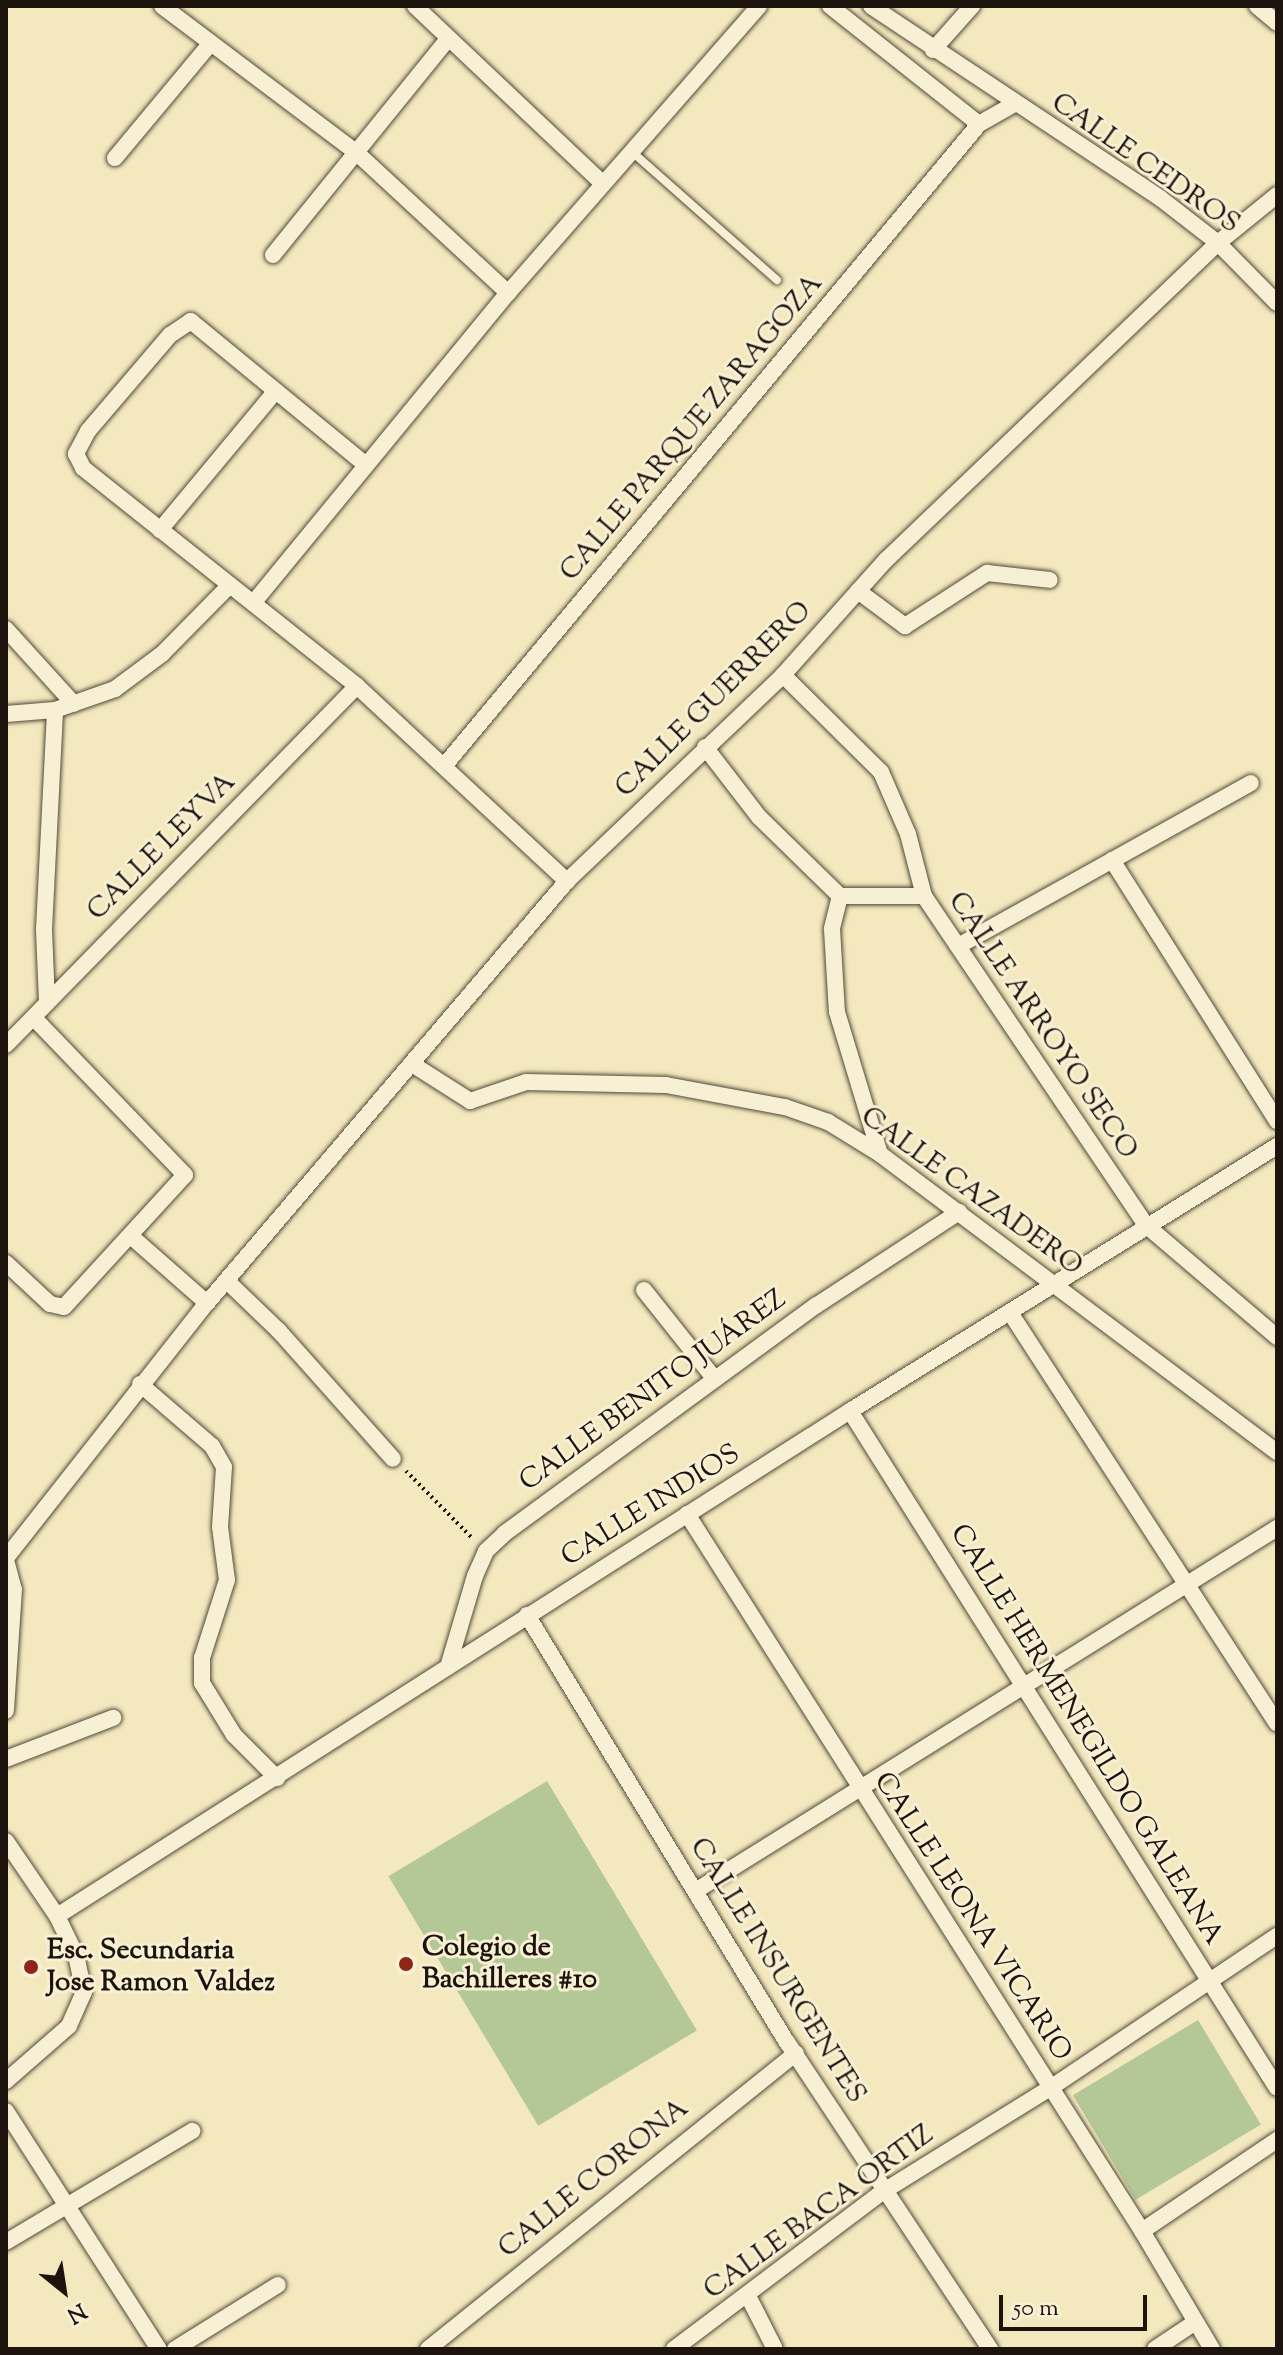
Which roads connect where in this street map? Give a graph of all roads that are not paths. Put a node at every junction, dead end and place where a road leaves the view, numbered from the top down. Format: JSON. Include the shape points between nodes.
{"nodes":[{"id":1,"x":162,"y":6,"type":"edge"},
{"id":2,"x":415,"y":6,"type":"edge"},
{"id":3,"x":759,"y":6,"type":"edge"},
{"id":4,"x":830,"y":6,"type":"edge"},
{"id":5,"x":871,"y":6,"type":"edge"},
{"id":6,"x":972,"y":6,"type":"edge"},
{"id":7,"x":1257,"y":6,"type":"edge"},
{"id":8,"x":1277,"y":23,"type":"edge"},
{"id":9,"x":447,"y":40,"type":"junction"},
{"id":10,"x":209,"y":45,"type":"junction"},
{"id":11,"x":933,"y":50,"type":"junction"},
{"id":12,"x":1014,"y":104,"type":"junction"},
{"id":13,"x":979,"y":124,"type":"junction"},
{"id":14,"x":630,"y":151,"type":"junction"},
{"id":15,"x":357,"y":153,"type":"junction"},
{"id":16,"x":115,"y":158,"type":"dead end"},
{"id":17,"x":602,"y":183,"type":"junction"},
{"id":18,"x":1277,"y":195,"type":"edge"},
{"id":19,"x":1218,"y":243,"type":"junction"},
{"id":20,"x":273,"y":255,"type":"dead end"},
{"id":21,"x":777,"y":280,"type":"dead end"},
{"id":22,"x":508,"y":293,"type":"junction"},
{"id":23,"x":1277,"y":303,"type":"edge"},
{"id":24,"x":274,"y":393,"type":"junction"},
{"id":25,"x":366,"y":465,"type":"junction"},
{"id":26,"x":160,"y":530,"type":"junction"},
{"id":27,"x":1050,"y":580,"type":"dead end"},
{"id":28,"x":230,"y":585,"type":"junction"},
{"id":29,"x":858,"y":591,"type":"junction"},
{"id":30,"x":254,"y":602,"type":"junction"},
{"id":31,"x":6,"y":629,"type":"edge"},
{"id":32,"x":783,"y":675,"type":"junction"},
{"id":33,"x":357,"y":686,"type":"junction"},
{"id":34,"x":74,"y":704,"type":"junction"},
{"id":35,"x":55,"y":710,"type":"junction"},
{"id":36,"x":6,"y":714,"type":"edge"},
{"id":37,"x":705,"y":747,"type":"junction"},
{"id":38,"x":445,"y":765,"type":"junction"},
{"id":39,"x":1251,"y":783,"type":"dead end"},
{"id":40,"x":1112,"y":860,"type":"junction"},
{"id":41,"x":567,"y":881,"type":"junction"},
{"id":42,"x":840,"y":896,"type":"junction"},
{"id":43,"x":924,"y":896,"type":"junction"},
{"id":44,"x":958,"y":946,"type":"junction"},
{"id":45,"x":47,"y":1002,"type":"junction"},
{"id":46,"x":34,"y":1018,"type":"junction"},
{"id":47,"x":6,"y":1045,"type":"edge"},
{"id":48,"x":412,"y":1064,"type":"junction"},
{"id":49,"x":1277,"y":1121,"type":"edge"},
{"id":50,"x":1277,"y":1146,"type":"edge"},
{"id":51,"x":880,"y":1154,"type":"junction"},
{"id":52,"x":959,"y":1212,"type":"junction"},
{"id":53,"x":1147,"y":1226,"type":"junction"},
{"id":54,"x":133,"y":1238,"type":"junction"},
{"id":55,"x":6,"y":1263,"type":"edge"},
{"id":56,"x":227,"y":1281,"type":"junction"},
{"id":57,"x":1055,"y":1283,"type":"junction"},
{"id":58,"x":644,"y":1290,"type":"dead end"},
{"id":59,"x":207,"y":1303,"type":"junction"},
{"id":60,"x":1011,"y":1314,"type":"junction"},
{"id":61,"x":1277,"y":1337,"type":"edge"},
{"id":62,"x":714,"y":1378,"type":"junction"},
{"id":63,"x":140,"y":1384,"type":"junction"},
{"id":64,"x":850,"y":1411,"type":"junction"},
{"id":65,"x":1277,"y":1452,"type":"edge"},
{"id":66,"x":393,"y":1459,"type":"road end"},
{"id":67,"x":687,"y":1514,"type":"junction"},
{"id":68,"x":1277,"y":1528,"type":"edge"},
{"id":69,"x":6,"y":1559,"type":"edge"},
{"id":70,"x":1190,"y":1583,"type":"junction"},
{"id":71,"x":527,"y":1615,"type":"junction"},
{"id":72,"x":448,"y":1667,"type":"junction"},
{"id":73,"x":1026,"y":1687,"type":"junction"},
{"id":74,"x":6,"y":1711,"type":"edge"},
{"id":75,"x":113,"y":1718,"type":"dead end"},
{"id":76,"x":1277,"y":1723,"type":"edge"},
{"id":77,"x":6,"y":1759,"type":"edge"},
{"id":78,"x":277,"y":1778,"type":"junction"},
{"id":79,"x":858,"y":1789,"type":"junction"},
{"id":80,"x":6,"y":1841,"type":"edge"},
{"id":81,"x":697,"y":1890,"type":"junction"},
{"id":82,"x":57,"y":1916,"type":"junction"},
{"id":83,"x":1277,"y":1936,"type":"edge"},
{"id":84,"x":1209,"y":1980,"type":"junction"},
{"id":85,"x":796,"y":2053,"type":"junction"},
{"id":86,"x":6,"y":2081,"type":"edge"},
{"id":87,"x":1052,"y":2087,"type":"junction"},
{"id":88,"x":1277,"y":2088,"type":"edge"},
{"id":89,"x":6,"y":2111,"type":"edge"},
{"id":90,"x":192,"y":2131,"type":"dead end"},
{"id":91,"x":1277,"y":2140,"type":"edge"},
{"id":92,"x":884,"y":2191,"type":"junction"},
{"id":93,"x":66,"y":2206,"type":"junction"},
{"id":94,"x":1142,"y":2231,"type":"junction"},
{"id":95,"x":6,"y":2242,"type":"edge"},
{"id":96,"x":278,"y":2285,"type":"dead end"},
{"id":97,"x":748,"y":2296,"type":"junction"},
{"id":98,"x":1194,"y":2323,"type":"junction"},
{"id":99,"x":159,"y":2349,"type":"edge"},
{"id":100,"x":175,"y":2349,"type":"edge"},
{"id":101,"x":428,"y":2349,"type":"edge"},
{"id":102,"x":674,"y":2349,"type":"edge"},
{"id":103,"x":775,"y":2349,"type":"edge"},
{"id":104,"x":990,"y":2349,"type":"edge"},
{"id":105,"x":1155,"y":2349,"type":"edge"},
{"id":106,"x":1212,"y":2349,"type":"edge"}],
"edges":[{"from":1,"to":10,"type":"street"},
{"from":2,"to":9,"type":"street"},
{"from":3,"to":14,"type":"street"},
{"from":4,"to":13,"type":"street"},
{"from":5,"to":11,"type":"street","name":"CALLE CEDROS"},
{"from":6,"to":11,"type":"street"},
{"from":7,"to":8,"type":"street"},
{"from":9,"to":15,"type":"street"},
{"from":9,"to":17,"type":"street"},
{"from":10,"to":15,"type":"street"},
{"from":10,"to":16,"type":"street"},
{"from":11,"to":12,"type":"street","name":"CALLE CEDROS"},
{"from":12,"to":13,"type":"street","name":"CALLE CEDROS"},
{"from":12,"to":19,"type":"street","name":"CALLE CEDROS","via":[[1160,198]]},
{"from":13,"to":38,"type":"street","name":"CALLE PARQUE ZARAGOZA"},
{"from":14,"to":17,"type":"street"},
{"from":14,"to":21,"type":"lane"},
{"from":15,"to":20,"type":"street"},
{"from":15,"to":22,"type":"street"},
{"from":17,"to":22,"type":"street"},
{"from":18,"to":19,"type":"street","name":"CALLE GUERRERO"},
{"from":19,"to":23,"type":"street","name":"CALLE CEDROS"},
{"from":19,"to":29,"type":"street","name":"CALLE GUERRERO"},
{"from":22,"to":25,"type":"street"},
{"from":24,"to":25,"type":"street"},
{"from":24,"to":26,"type":"street"},
{"from":24,"to":26,"type":"street","via":[[191,321],[170,335],[88,431],[76,454],[83,468]]},
{"from":25,"to":30,"type":"street"},
{"from":26,"to":28,"type":"street"},
{"from":27,"to":29,"type":"street","via":[[987,573],[905,626]]},
{"from":28,"to":30,"type":"street"},
{"from":28,"to":34,"type":"street","via":[[133,677],[100,697]]},
{"from":29,"to":32,"type":"street","name":"CALLE GUERRERO"},
{"from":30,"to":33,"type":"street"},
{"from":31,"to":34,"type":"street"},
{"from":32,"to":37,"type":"street","name":"CALLE GUERRERO"},
{"from":32,"to":43,"type":"street","name":"CALLE ARROYO SECO","via":[[881,772],[908,834]]},
{"from":33,"to":38,"type":"street"},
{"from":33,"to":45,"type":"street","name":"CALLE LEYVA"},
{"from":34,"to":35,"type":"street"},
{"from":35,"to":36,"type":"street"},
{"from":35,"to":45,"type":"street","via":[[44,929]]},
{"from":37,"to":41,"type":"street","name":"CALLE GUERRERO"},
{"from":37,"to":42,"type":"street","via":[[773,833]]},
{"from":38,"to":41,"type":"street"},
{"from":39,"to":40,"type":"street"},
{"from":40,"to":44,"type":"street"},
{"from":40,"to":49,"type":"street"},
{"from":41,"to":48,"type":"street","name":"CALLE GUERRERO"},
{"from":42,"to":43,"type":"street"},
{"from":42,"to":51,"type":"street","via":[[832,929],[837,1012]]},
{"from":43,"to":44,"type":"street","name":"CALLE ARROYO SECO"},
{"from":44,"to":53,"type":"street","name":"CALLE ARROYO SECO"},
{"from":45,"to":46,"type":"street","name":"CALLE LEYVA"},
{"from":46,"to":47,"type":"street","name":"CALLE LEYVA"},
{"from":46,"to":54,"type":"street","via":[[183,1169],[178,1184]]},
{"from":48,"to":51,"type":"street","name":"CALLE CAZADERO","via":[[470,1101],[536,1081],[666,1085],[785,1107],[828,1122]]},
{"from":48,"to":56,"type":"street","name":"CALLE GUERRERO"},
{"from":50,"to":53,"type":"street","name":"CALLE INDIOS"},
{"from":51,"to":52,"type":"street","name":"CALLE CAZADERO"},
{"from":52,"to":57,"type":"street","name":"CALLE CAZADERO"},
{"from":52,"to":62,"type":"street","name":"CALLE BENITO JUÁREZ"},
{"from":53,"to":57,"type":"street","name":"CALLE INDIOS"},
{"from":53,"to":61,"type":"street","name":"CALLE ARROYO SECO"},
{"from":54,"to":55,"type":"street","via":[[64,1307],[50,1304]]},
{"from":54,"to":59,"type":"street"},
{"from":56,"to":59,"type":"street","name":"CALLE GUERRERO"},
{"from":56,"to":66,"type":"street"},
{"from":57,"to":60,"type":"street","name":"CALLE INDIOS"},
{"from":57,"to":65,"type":"street","name":"CALLE CAZADERO"},
{"from":58,"to":62,"type":"street"},
{"from":59,"to":63,"type":"street","name":"CALLE GUERRERO"},
{"from":60,"to":64,"type":"street","name":"CALLE INDIOS"},
{"from":60,"to":70,"type":"street"},
{"from":62,"to":72,"type":"street","name":"CALLE BENITO JUÁREZ","via":[[532,1509],[486,1551],[468,1592]]},
{"from":63,"to":69,"type":"street","name":"CALLE GUERRERO"},
{"from":63,"to":78,"type":"street","via":[[212,1446],[224,1467],[220,1527],[227,1580],[202,1658],[202,1683],[234,1735]]},
{"from":64,"to":67,"type":"street","name":"CALLE INDIOS"},
{"from":64,"to":73,"type":"street","name":"CALLE HERMENEGILDO GALEANA"},
{"from":67,"to":71,"type":"street","name":"CALLE INDIOS"},
{"from":67,"to":79,"type":"street","name":"CALLE LEONA VICARIO"},
{"from":68,"to":70,"type":"street"},
{"from":69,"to":74,"type":"street","via":[[14,1589]]},
{"from":70,"to":73,"type":"street"},
{"from":70,"to":76,"type":"street"},
{"from":71,"to":72,"type":"street","name":"CALLE INDIOS"},
{"from":71,"to":81,"type":"street","name":"CALLE INSURGENTES"},
{"from":72,"to":78,"type":"street","name":"CALLE INDIOS"},
{"from":73,"to":79,"type":"street"},
{"from":73,"to":84,"type":"street","name":"CALLE HERMENEGILDO GALEANA"},
{"from":75,"to":77,"type":"street"},
{"from":78,"to":82,"type":"street","name":"CALLE INDIOS"},
{"from":79,"to":81,"type":"street"},
{"from":79,"to":87,"type":"street","name":"CALLE LEONA VICARIO"},
{"from":80,"to":82,"type":"street"},
{"from":81,"to":85,"type":"street","name":"CALLE INSURGENTES"},
{"from":82,"to":86,"type":"street","via":[[83,1980],[84,2002],[69,2026]]},
{"from":83,"to":84,"type":"street","name":"CALLE BACA ORTIZ"},
{"from":84,"to":87,"type":"street","name":"CALLE BACA ORTIZ"},
{"from":84,"to":88,"type":"street","name":"CALLE HERMENEGILDO GALEANA"},
{"from":85,"to":92,"type":"street","name":"CALLE INSURGENTES"},
{"from":85,"to":101,"type":"street","name":"CALLE CORONA"},
{"from":87,"to":92,"type":"street","name":"CALLE BACA ORTIZ"},
{"from":87,"to":94,"type":"street","name":"CALLE LEONA VICARIO"},
{"from":89,"to":93,"type":"street"},
{"from":90,"to":93,"type":"street"},
{"from":91,"to":94,"type":"street"},
{"from":92,"to":97,"type":"street","name":"CALLE BACA ORTIZ"},
{"from":92,"to":104,"type":"street","name":"CALLE INSURGENTES"},
{"from":93,"to":95,"type":"street"},
{"from":93,"to":99,"type":"street"},
{"from":94,"to":98,"type":"street","name":"CALLE LEONA VICARIO"},
{"from":96,"to":100,"type":"street"},
{"from":97,"to":102,"type":"street","name":"CALLE BACA ORTIZ"},
{"from":97,"to":103,"type":"street"},
{"from":98,"to":105,"type":"street"},
{"from":98,"to":106,"type":"street","name":"CALLE LEONA VICARIO"}]}
